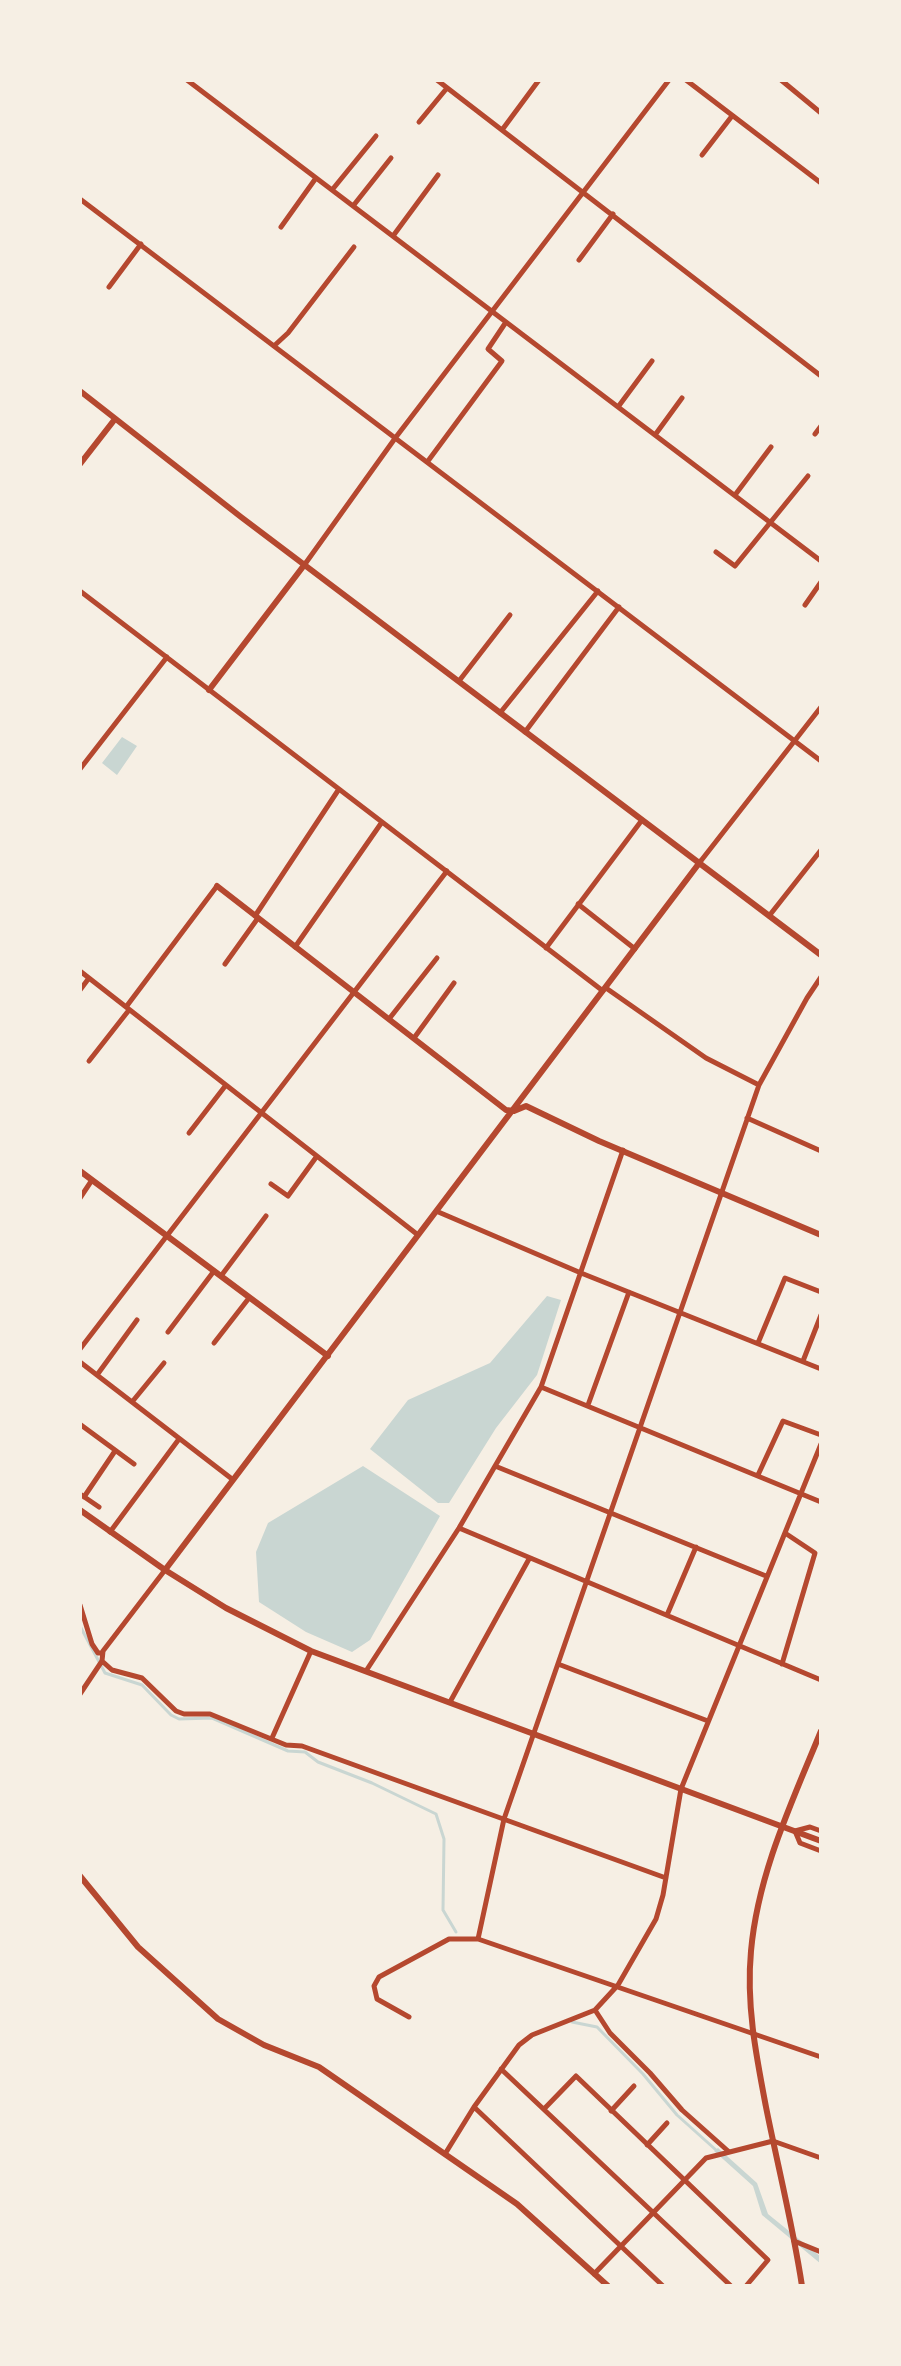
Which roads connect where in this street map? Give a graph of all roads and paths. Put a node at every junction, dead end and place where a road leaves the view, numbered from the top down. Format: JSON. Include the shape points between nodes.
{"nodes":[{"id":1,"x":187,"y":80,"type":"edge"},
{"id":2,"x":437,"y":80,"type":"edge"},
{"id":3,"x":539,"y":80,"type":"edge"},
{"id":4,"x":669,"y":80,"type":"edge"},
{"id":5,"x":686,"y":80,"type":"edge"},
{"id":6,"x":781,"y":80,"type":"edge"},
{"id":7,"x":447,"y":88,"type":"junction"},
{"id":8,"x":821,"y":113,"type":"edge"},
{"id":9,"x":732,"y":116,"type":"junction"},
{"id":10,"x":419,"y":122,"type":"dead end"},
{"id":11,"x":502,"y":130,"type":"junction"},
{"id":12,"x":376,"y":136,"type":"dead end"},
{"id":13,"x":702,"y":155,"type":"dead end"},
{"id":14,"x":391,"y":158,"type":"dead end"},
{"id":15,"x":438,"y":175,"type":"dead end"},
{"id":16,"x":316,"y":178,"type":"junction"},
{"id":17,"x":820,"y":180,"type":"edge"},
{"id":18,"x":332,"y":190,"type":"junction"},
{"id":19,"x":583,"y":191,"type":"junction"},
{"id":20,"x":80,"y":199,"type":"edge"},
{"id":21,"x":353,"y":206,"type":"junction"},
{"id":22,"x":613,"y":214,"type":"junction"},
{"id":23,"x":281,"y":227,"type":"dead end"},
{"id":24,"x":393,"y":236,"type":"junction"},
{"id":25,"x":141,"y":244,"type":"junction"},
{"id":26,"x":354,"y":247,"type":"dead end"},
{"id":27,"x":579,"y":260,"type":"dead end"},
{"id":28,"x":109,"y":287,"type":"dead end"},
{"id":29,"x":492,"y":311,"type":"junction"},
{"id":30,"x":506,"y":322,"type":"junction"},
{"id":31,"x":275,"y":345,"type":"junction"},
{"id":32,"x":652,"y":361,"type":"dead end"},
{"id":33,"x":821,"y":376,"type":"edge"},
{"id":34,"x":80,"y":391,"type":"edge"},
{"id":35,"x":682,"y":398,"type":"dead end"},
{"id":36,"x":618,"y":407,"type":"junction"},
{"id":37,"x":115,"y":419,"type":"junction"},
{"id":38,"x":821,"y":426,"type":"edge"},
{"id":39,"x":815,"y":434,"type":"dead end"},
{"id":40,"x":655,"y":435,"type":"junction"},
{"id":41,"x":396,"y":437,"type":"junction"},
{"id":42,"x":771,"y":447,"type":"dead end"},
{"id":43,"x":428,"y":461,"type":"junction"},
{"id":44,"x":80,"y":464,"type":"edge"},
{"id":45,"x":808,"y":476,"type":"dead end"},
{"id":46,"x":735,"y":495,"type":"junction"},
{"id":47,"x":771,"y":523,"type":"junction"},
{"id":48,"x":716,"y":552,"type":"dead end"},
{"id":49,"x":821,"y":561,"type":"edge"},
{"id":50,"x":305,"y":564,"type":"junction"},
{"id":51,"x":821,"y":582,"type":"edge"},
{"id":52,"x":80,"y":591,"type":"edge"},
{"id":53,"x":598,"y":591,"type":"junction"},
{"id":54,"x":805,"y":605,"type":"dead end"},
{"id":55,"x":619,"y":607,"type":"junction"},
{"id":56,"x":510,"y":615,"type":"dead end"},
{"id":57,"x":167,"y":657,"type":"junction"},
{"id":58,"x":459,"y":681,"type":"junction"},
{"id":59,"x":209,"y":690,"type":"junction"},
{"id":60,"x":821,"y":707,"type":"edge"},
{"id":61,"x":500,"y":713,"type":"junction"},
{"id":62,"x":525,"y":732,"type":"junction"},
{"id":63,"x":795,"y":741,"type":"junction"},
{"id":64,"x":821,"y":761,"type":"edge"},
{"id":65,"x":80,"y":769,"type":"edge"},
{"id":66,"x":339,"y":789,"type":"junction"},
{"id":67,"x":642,"y":820,"type":"junction"},
{"id":68,"x":382,"y":822,"type":"junction"},
{"id":69,"x":821,"y":850,"type":"edge"},
{"id":70,"x":700,"y":862,"type":"junction"},
{"id":71,"x":447,"y":871,"type":"junction"},
{"id":72,"x":217,"y":886,"type":"joint"},
{"id":73,"x":578,"y":904,"type":"junction"},
{"id":74,"x":769,"y":916,"type":"junction"},
{"id":75,"x":256,"y":917,"type":"junction"},
{"id":76,"x":295,"y":947,"type":"junction"},
{"id":77,"x":546,"y":948,"type":"junction"},
{"id":78,"x":635,"y":949,"type":"junction"},
{"id":79,"x":821,"y":955,"type":"edge"},
{"id":80,"x":437,"y":958,"type":"dead end"},
{"id":81,"x":225,"y":964,"type":"dead end"},
{"id":82,"x":80,"y":971,"type":"edge"},
{"id":83,"x":821,"y":977,"type":"edge"},
{"id":84,"x":89,"y":978,"type":"junction"},
{"id":85,"x":454,"y":983,"type":"dead end"},
{"id":86,"x":605,"y":989,"type":"junction"},
{"id":87,"x":80,"y":990,"type":"edge"},
{"id":88,"x":354,"y":992,"type":"junction"},
{"id":89,"x":128,"y":1008,"type":"junction"},
{"id":90,"x":389,"y":1019,"type":"junction"},
{"id":91,"x":414,"y":1038,"type":"junction"},
{"id":92,"x":89,"y":1061,"type":"dead end"},
{"id":93,"x":226,"y":1085,"type":"junction"},
{"id":94,"x":759,"y":1085,"type":"junction"},
{"id":95,"x":514,"y":1111,"type":"junction"},
{"id":96,"x":261,"y":1113,"type":"junction"},
{"id":97,"x":747,"y":1118,"type":"junction"},
{"id":98,"x":189,"y":1133,"type":"dead end"},
{"id":99,"x":623,"y":1150,"type":"junction"},
{"id":100,"x":821,"y":1151,"type":"edge"},
{"id":101,"x":317,"y":1156,"type":"junction"},
{"id":102,"x":80,"y":1171,"type":"edge"},
{"id":103,"x":92,"y":1180,"type":"junction"},
{"id":104,"x":271,"y":1184,"type":"dead end"},
{"id":105,"x":723,"y":1192,"type":"junction"},
{"id":106,"x":80,"y":1198,"type":"edge"},
{"id":107,"x":436,"y":1211,"type":"junction"},
{"id":108,"x":266,"y":1216,"type":"dead end"},
{"id":109,"x":418,"y":1235,"type":"junction"},
{"id":110,"x":821,"y":1235,"type":"edge"},
{"id":111,"x":167,"y":1236,"type":"junction"},
{"id":112,"x":581,"y":1273,"type":"junction"},
{"id":113,"x":217,"y":1274,"type":"junction"},
{"id":114,"x":629,"y":1292,"type":"junction"},
{"id":115,"x":821,"y":1292,"type":"edge"},
{"id":116,"x":249,"y":1298,"type":"junction"},
{"id":117,"x":681,"y":1312,"type":"junction"},
{"id":118,"x":821,"y":1315,"type":"edge"},
{"id":119,"x":137,"y":1320,"type":"dead end"},
{"id":120,"x":168,"y":1332,"type":"dead end"},
{"id":121,"x":214,"y":1343,"type":"dead end"},
{"id":122,"x":758,"y":1343,"type":"junction"},
{"id":123,"x":80,"y":1349,"type":"edge"},
{"id":124,"x":328,"y":1356,"type":"junction"},
{"id":125,"x":803,"y":1361,"type":"junction"},
{"id":126,"x":80,"y":1362,"type":"edge"},
{"id":127,"x":164,"y":1363,"type":"dead end"},
{"id":128,"x":821,"y":1369,"type":"edge"},
{"id":129,"x":97,"y":1375,"type":"junction"},
{"id":130,"x":541,"y":1387,"type":"junction"},
{"id":131,"x":132,"y":1402,"type":"junction"},
{"id":132,"x":588,"y":1405,"type":"junction"},
{"id":133,"x":80,"y":1427,"type":"edge"},
{"id":134,"x":641,"y":1427,"type":"junction"},
{"id":135,"x":821,"y":1435,"type":"edge"},
{"id":136,"x":179,"y":1439,"type":"junction"},
{"id":137,"x":821,"y":1444,"type":"edge"},
{"id":138,"x":115,"y":1451,"type":"junction"},
{"id":139,"x":134,"y":1464,"type":"dead end"},
{"id":140,"x":495,"y":1466,"type":"junction"},
{"id":141,"x":758,"y":1475,"type":"junction"},
{"id":142,"x":232,"y":1479,"type":"junction"},
{"id":143,"x":801,"y":1493,"type":"junction"},
{"id":144,"x":82,"y":1496,"type":"edge"},
{"id":145,"x":821,"y":1502,"type":"edge"},
{"id":146,"x":99,"y":1507,"type":"dead end"},
{"id":147,"x":80,"y":1510,"type":"edge"},
{"id":148,"x":610,"y":1514,"type":"junction"},
{"id":149,"x":459,"y":1528,"type":"junction"},
{"id":150,"x":110,"y":1532,"type":"junction"},
{"id":151,"x":785,"y":1533,"type":"junction"},
{"id":152,"x":696,"y":1547,"type":"junction"},
{"id":153,"x":529,"y":1559,"type":"junction"},
{"id":154,"x":165,"y":1570,"type":"junction"},
{"id":155,"x":766,"y":1576,"type":"junction"},
{"id":156,"x":586,"y":1583,"type":"junction"},
{"id":157,"x":80,"y":1605,"type":"edge"},
{"id":158,"x":667,"y":1615,"type":"junction"},
{"id":159,"x":739,"y":1646,"type":"junction"},
{"id":160,"x":311,"y":1651,"type":"junction"},
{"id":161,"x":102,"y":1658,"type":"junction"},
{"id":162,"x":558,"y":1664,"type":"junction"},
{"id":163,"x":782,"y":1664,"type":"junction"},
{"id":164,"x":366,"y":1671,"type":"junction"},
{"id":165,"x":821,"y":1680,"type":"edge"},
{"id":166,"x":80,"y":1694,"type":"edge"},
{"id":167,"x":450,"y":1702,"type":"junction"},
{"id":168,"x":708,"y":1721,"type":"junction"},
{"id":169,"x":821,"y":1731,"type":"edge"},
{"id":170,"x":534,"y":1734,"type":"junction"},
{"id":171,"x":272,"y":1738,"type":"junction"},
{"id":172,"x":681,"y":1789,"type":"junction"},
{"id":173,"x":504,"y":1819,"type":"junction"},
{"id":174,"x":783,"y":1826,"type":"junction"},
{"id":175,"x":795,"y":1831,"type":"junction"},
{"id":176,"x":821,"y":1831,"type":"edge"},
{"id":177,"x":821,"y":1841,"type":"edge"},
{"id":178,"x":821,"y":1851,"type":"edge"},
{"id":179,"x":80,"y":1876,"type":"edge"},
{"id":180,"x":666,"y":1878,"type":"junction"},
{"id":181,"x":478,"y":1939,"type":"junction"},
{"id":182,"x":618,"y":1985,"type":"junction"},
{"id":183,"x":595,"y":2010,"type":"junction"},
{"id":184,"x":409,"y":2017,"type":"dead end"},
{"id":185,"x":752,"y":2032,"type":"junction"},
{"id":186,"x":821,"y":2057,"type":"edge"},
{"id":187,"x":501,"y":2069,"type":"junction"},
{"id":188,"x":634,"y":2086,"type":"dead end"},
{"id":189,"x":474,"y":2107,"type":"junction"},
{"id":190,"x":544,"y":2109,"type":"junction"},
{"id":191,"x":611,"y":2111,"type":"junction"},
{"id":192,"x":667,"y":2123,"type":"dead end"},
{"id":193,"x":773,"y":2141,"type":"junction"},
{"id":194,"x":647,"y":2145,"type":"junction"},
{"id":195,"x":728,"y":2151,"type":"junction"},
{"id":196,"x":445,"y":2154,"type":"junction"},
{"id":197,"x":821,"y":2158,"type":"edge"},
{"id":198,"x":685,"y":2179,"type":"junction"},
{"id":199,"x":654,"y":2212,"type":"junction"},
{"id":200,"x":793,"y":2241,"type":"junction"},
{"id":201,"x":621,"y":2246,"type":"junction"},
{"id":202,"x":821,"y":2252,"type":"edge"},
{"id":203,"x":594,"y":2274,"type":"junction"},
{"id":204,"x":608,"y":2286,"type":"edge"},
{"id":205,"x":663,"y":2286,"type":"edge"},
{"id":206,"x":731,"y":2286,"type":"edge"},
{"id":207,"x":746,"y":2286,"type":"edge"},
{"id":208,"x":802,"y":2286,"type":"edge"}],
"edges":[{"from":1,"to":16,"type":"street"},
{"from":2,"to":7,"type":"street"},
{"from":3,"to":11,"type":"street"},
{"from":4,"to":19,"type":"street"},
{"from":5,"to":9,"type":"street"},
{"from":6,"to":8,"type":"street"},
{"from":7,"to":10,"type":"street"},
{"from":7,"to":11,"type":"street"},
{"from":9,"to":13,"type":"street"},
{"from":9,"to":17,"type":"street"},
{"from":11,"to":19,"type":"street"},
{"from":12,"to":18,"type":"street"},
{"from":14,"to":21,"type":"street"},
{"from":15,"to":24,"type":"street"},
{"from":16,"to":18,"type":"street"},
{"from":16,"to":23,"type":"street"},
{"from":18,"to":21,"type":"street"},
{"from":19,"to":22,"type":"street"},
{"from":19,"to":29,"type":"street"},
{"from":20,"to":25,"type":"street"},
{"from":21,"to":24,"type":"street"},
{"from":22,"to":27,"type":"street"},
{"from":22,"to":33,"type":"street"},
{"from":24,"to":29,"type":"street"},
{"from":25,"to":28,"type":"street"},
{"from":25,"to":31,"type":"street"},
{"from":26,"to":31,"type":"street"},
{"from":29,"to":30,"type":"street"},
{"from":29,"to":41,"type":"street"},
{"from":30,"to":36,"type":"street"},
{"from":30,"to":43,"type":"street","via":[[488,349],[502,361]]},
{"from":31,"to":41,"type":"street"},
{"from":32,"to":36,"type":"street"},
{"from":34,"to":37,"type":"street"},
{"from":35,"to":40,"type":"street"},
{"from":36,"to":40,"type":"street"},
{"from":37,"to":44,"type":"street"},
{"from":37,"to":50,"type":"street"},
{"from":38,"to":39,"type":"street"},
{"from":40,"to":46,"type":"street"},
{"from":41,"to":43,"type":"street"},
{"from":41,"to":50,"type":"street"},
{"from":42,"to":46,"type":"street"},
{"from":43,"to":53,"type":"street"},
{"from":45,"to":47,"type":"street"},
{"from":46,"to":47,"type":"street"},
{"from":47,"to":48,"type":"street","via":[[735,566]]},
{"from":47,"to":49,"type":"street"},
{"from":50,"to":58,"type":"street"},
{"from":50,"to":59,"type":"street"},
{"from":51,"to":54,"type":"street"},
{"from":52,"to":57,"type":"street"},
{"from":53,"to":55,"type":"street"},
{"from":53,"to":61,"type":"street"},
{"from":55,"to":62,"type":"street"},
{"from":55,"to":63,"type":"street"},
{"from":56,"to":58,"type":"street"},
{"from":57,"to":59,"type":"street"},
{"from":57,"to":65,"type":"street"},
{"from":58,"to":61,"type":"street"},
{"from":59,"to":66,"type":"street"},
{"from":60,"to":63,"type":"street"},
{"from":61,"to":62,"type":"street"},
{"from":62,"to":67,"type":"street"},
{"from":63,"to":64,"type":"street"},
{"from":63,"to":70,"type":"street"},
{"from":66,"to":68,"type":"street"},
{"from":66,"to":75,"type":"street"},
{"from":67,"to":70,"type":"street"},
{"from":67,"to":73,"type":"street"},
{"from":68,"to":71,"type":"street"},
{"from":68,"to":76,"type":"street"},
{"from":69,"to":74,"type":"street"},
{"from":70,"to":74,"type":"street"},
{"from":70,"to":78,"type":"street"},
{"from":71,"to":77,"type":"street"},
{"from":71,"to":88,"type":"street"},
{"from":72,"to":75,"type":"street"},
{"from":72,"to":89,"type":"street"},
{"from":73,"to":77,"type":"street"},
{"from":73,"to":78,"type":"street"},
{"from":74,"to":79,"type":"street"},
{"from":75,"to":76,"type":"street"},
{"from":75,"to":81,"type":"street"},
{"from":76,"to":88,"type":"street"},
{"from":77,"to":86,"type":"street"},
{"from":78,"to":86,"type":"street"},
{"from":80,"to":90,"type":"street"},
{"from":82,"to":84,"type":"street"},
{"from":83,"to":94,"type":"street"},
{"from":84,"to":87,"type":"street"},
{"from":84,"to":89,"type":"street"},
{"from":85,"to":91,"type":"street"},
{"from":86,"to":94,"type":"street","via":[[706,1058]]},
{"from":86,"to":95,"type":"street"},
{"from":88,"to":90,"type":"street"},
{"from":88,"to":96,"type":"street"},
{"from":89,"to":92,"type":"street"},
{"from":89,"to":93,"type":"street"},
{"from":90,"to":91,"type":"street"},
{"from":91,"to":95,"type":"street"},
{"from":93,"to":96,"type":"street"},
{"from":93,"to":98,"type":"street"},
{"from":94,"to":97,"type":"street"},
{"from":95,"to":99,"type":"street","via":[[526,1106]]},
{"from":95,"to":107,"type":"street"},
{"from":96,"to":101,"type":"street"},
{"from":96,"to":111,"type":"street"},
{"from":97,"to":100,"type":"street"},
{"from":97,"to":105,"type":"street"},
{"from":99,"to":105,"type":"street"},
{"from":99,"to":112,"type":"street"},
{"from":101,"to":104,"type":"street","via":[[288,1196]]},
{"from":101,"to":109,"type":"street"},
{"from":102,"to":103,"type":"street"},
{"from":103,"to":106,"type":"street"},
{"from":103,"to":111,"type":"street"},
{"from":105,"to":110,"type":"street"},
{"from":105,"to":117,"type":"street"},
{"from":107,"to":109,"type":"street"},
{"from":107,"to":112,"type":"street"},
{"from":108,"to":113,"type":"street"},
{"from":109,"to":124,"type":"street"},
{"from":111,"to":113,"type":"street"},
{"from":111,"to":123,"type":"street"},
{"from":112,"to":114,"type":"street"},
{"from":112,"to":130,"type":"street"},
{"from":113,"to":116,"type":"street"},
{"from":113,"to":120,"type":"street"},
{"from":114,"to":117,"type":"street"},
{"from":114,"to":132,"type":"street"},
{"from":115,"to":122,"type":"street","via":[[785,1278]]},
{"from":116,"to":121,"type":"street"},
{"from":116,"to":124,"type":"street"},
{"from":117,"to":122,"type":"street"},
{"from":117,"to":134,"type":"street"},
{"from":118,"to":125,"type":"street"},
{"from":119,"to":129,"type":"street"},
{"from":122,"to":125,"type":"street"},
{"from":124,"to":142,"type":"street"},
{"from":125,"to":128,"type":"street"},
{"from":126,"to":129,"type":"street"},
{"from":127,"to":131,"type":"street"},
{"from":129,"to":131,"type":"street"},
{"from":130,"to":132,"type":"street"},
{"from":130,"to":140,"type":"street"},
{"from":131,"to":136,"type":"street"},
{"from":132,"to":134,"type":"street"},
{"from":133,"to":138,"type":"street"},
{"from":134,"to":141,"type":"street"},
{"from":134,"to":148,"type":"street"},
{"from":135,"to":141,"type":"street","via":[[783,1421]]},
{"from":136,"to":142,"type":"street"},
{"from":136,"to":150,"type":"street"},
{"from":137,"to":143,"type":"street"},
{"from":138,"to":139,"type":"street"},
{"from":138,"to":144,"type":"street"},
{"from":140,"to":148,"type":"street"},
{"from":140,"to":149,"type":"street"},
{"from":141,"to":143,"type":"street"},
{"from":142,"to":154,"type":"street"},
{"from":143,"to":145,"type":"street"},
{"from":143,"to":151,"type":"street"},
{"from":144,"to":146,"type":"street"},
{"from":147,"to":150,"type":"street"},
{"from":148,"to":152,"type":"street"},
{"from":148,"to":156,"type":"street"},
{"from":149,"to":153,"type":"street"},
{"from":149,"to":164,"type":"street"},
{"from":150,"to":154,"type":"street"},
{"from":151,"to":155,"type":"street"},
{"from":151,"to":163,"type":"street","via":[[815,1553]]},
{"from":152,"to":155,"type":"street"},
{"from":152,"to":158,"type":"street"},
{"from":153,"to":156,"type":"street"},
{"from":153,"to":167,"type":"street"},
{"from":154,"to":160,"type":"street"},
{"from":154,"to":161,"type":"street"},
{"from":155,"to":159,"type":"street"},
{"from":156,"to":158,"type":"street"},
{"from":156,"to":162,"type":"street"},
{"from":157,"to":161,"type":"street"},
{"from":158,"to":159,"type":"street"},
{"from":159,"to":163,"type":"street"},
{"from":159,"to":168,"type":"street"},
{"from":160,"to":164,"type":"street"},
{"from":160,"to":171,"type":"street"},
{"from":161,"to":166,"type":"street"},
{"from":161,"to":171,"type":"street","via":[[112,1670],[142,1678],[176,1711],[210,1714]]},
{"from":162,"to":168,"type":"street"},
{"from":162,"to":170,"type":"street"},
{"from":163,"to":165,"type":"street"},
{"from":164,"to":167,"type":"street"},
{"from":167,"to":170,"type":"street"},
{"from":168,"to":172,"type":"street"},
{"from":169,"to":174,"type":"street"},
{"from":170,"to":172,"type":"street"},
{"from":170,"to":173,"type":"street"},
{"from":171,"to":173,"type":"street"},
{"from":172,"to":174,"type":"street"},
{"from":172,"to":180,"type":"street"},
{"from":173,"to":180,"type":"street"},
{"from":173,"to":181,"type":"street"},
{"from":174,"to":175,"type":"street"},
{"from":174,"to":185,"type":"street","via":[[755,1921]]},
{"from":175,"to":176,"type":"street"},
{"from":175,"to":177,"type":"street"},
{"from":175,"to":178,"type":"street","via":[[800,1843]]},
{"from":179,"to":196,"type":"street","via":[[138,1947],[218,2019],[319,2067]]},
{"from":180,"to":182,"type":"street","via":[[656,1919]]},
{"from":181,"to":182,"type":"street"},
{"from":181,"to":184,"type":"street","via":[[449,1939],[379,1977],[374,1986],[377,1999]]},
{"from":182,"to":183,"type":"street"},
{"from":182,"to":185,"type":"street"},
{"from":183,"to":187,"type":"street","via":[[532,2035]]},
{"from":183,"to":195,"type":"street","via":[[682,2110]]},
{"from":185,"to":186,"type":"street"},
{"from":185,"to":193,"type":"street"},
{"from":187,"to":189,"type":"street"},
{"from":187,"to":190,"type":"street"},
{"from":188,"to":191,"type":"street"},
{"from":189,"to":196,"type":"street"},
{"from":189,"to":201,"type":"street"},
{"from":190,"to":191,"type":"street","via":[[576,2076]]},
{"from":190,"to":199,"type":"street"},
{"from":191,"to":194,"type":"street"},
{"from":192,"to":194,"type":"street"},
{"from":193,"to":195,"type":"street"},
{"from":193,"to":197,"type":"street"},
{"from":193,"to":200,"type":"street"},
{"from":194,"to":198,"type":"street"},
{"from":195,"to":198,"type":"street","via":[[706,2158]]},
{"from":196,"to":203,"type":"street","via":[[534,2217]]},
{"from":198,"to":199,"type":"street"},
{"from":198,"to":207,"type":"street","via":[[768,2260]]},
{"from":199,"to":201,"type":"street"},
{"from":199,"to":206,"type":"street"},
{"from":200,"to":202,"type":"street"},
{"from":200,"to":208,"type":"street"},
{"from":201,"to":203,"type":"street"},
{"from":201,"to":205,"type":"street"},
{"from":203,"to":204,"type":"street"}]}
